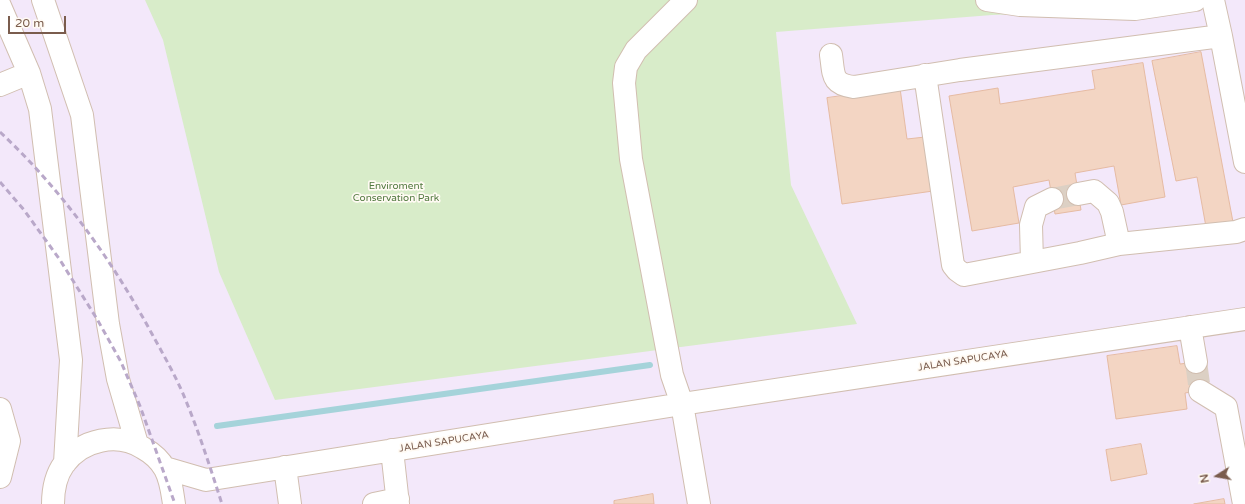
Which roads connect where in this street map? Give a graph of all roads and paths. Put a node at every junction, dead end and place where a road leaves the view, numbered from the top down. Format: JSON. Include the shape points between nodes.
{"nodes":[{"id":1,"x":43,"y":0,"type":"edge"},
{"id":2,"x":686,"y":0,"type":"edge"},
{"id":3,"x":987,"y":0,"type":"edge"},
{"id":4,"x":1195,"y":0,"type":"edge"},
{"id":5,"x":1213,"y":0,"type":"edge"},
{"id":6,"x":0,"y":6,"type":"edge"},
{"id":7,"x":1221,"y":36,"type":"junction"},
{"id":8,"x":831,"y":55,"type":"dead end"},
{"id":9,"x":29,"y":73,"type":"junction"},
{"id":10,"x":925,"y":75,"type":"junction"},
{"id":11,"x":0,"y":85,"type":"edge"},
{"id":12,"x":1245,"y":162,"type":"edge"},
{"id":13,"x":1078,"y":194,"type":"tunnel mouth"},
{"id":14,"x":1052,"y":199,"type":"tunnel mouth"},
{"id":15,"x":1245,"y":229,"type":"edge"},
{"id":16,"x":1119,"y":244,"type":"junction"},
{"id":17,"x":1032,"y":262,"type":"junction"},
{"id":18,"x":1245,"y":319,"type":"edge"},
{"id":19,"x":1190,"y":327,"type":"junction"},
{"id":20,"x":1196,"y":362,"type":"tunnel mouth"},
{"id":21,"x":1200,"y":391,"type":"dead end"},
{"id":22,"x":682,"y":404,"type":"junction"},
{"id":23,"x":0,"y":414,"type":"edge"},
{"id":24,"x":1236,"y":418,"type":"edge"},
{"id":25,"x":137,"y":444,"type":"junction"},
{"id":26,"x":392,"y":450,"type":"junction"},
{"id":27,"x":65,"y":463,"type":"junction"},
{"id":28,"x":285,"y":467,"type":"junction"},
{"id":29,"x":165,"y":468,"type":"junction"},
{"id":30,"x":0,"y":477,"type":"edge"},
{"id":31,"x":206,"y":480,"type":"junction"},
{"id":32,"x":398,"y":502,"type":"edge"},
{"id":33,"x":53,"y":504,"type":"edge"},
{"id":34,"x":174,"y":504,"type":"edge"},
{"id":35,"x":290,"y":504,"type":"edge"},
{"id":36,"x":374,"y":504,"type":"edge"},
{"id":37,"x":699,"y":504,"type":"edge"},
{"id":38,"x":1244,"y":504,"type":"edge"}],
"edges":[{"from":1,"to":25,"type":"street","via":[[82,115],[108,324],[118,380]]},
{"from":2,"to":22,"type":"street","via":[[636,50],[626,67],[624,83],[631,159],[672,374]]},
{"from":3,"to":4,"type":"street","via":[[1020,5],[1135,9]]},
{"from":5,"to":7,"type":"street"},
{"from":6,"to":9,"type":"street"},
{"from":7,"to":10,"type":"street"},
{"from":7,"to":12,"type":"street"},
{"from":8,"to":10,"type":"street","via":[[834,77],[842,85],[854,86]]},
{"from":9,"to":11,"type":"street"},
{"from":9,"to":27,"type":"street","via":[[40,109],[71,360]]},
{"from":10,"to":17,"type":"street","via":[[953,265],[964,275]]},
{"from":13,"to":16,"type":"street","via":[[1094,191],[1108,203]]},
{"from":14,"to":17,"type":"street","via":[[1036,207],[1031,225]]},
{"from":15,"to":16,"type":"street"},
{"from":16,"to":17,"type":"street"},
{"from":18,"to":19,"type":"street","name":"JALAN SAPUCAYA"},
{"from":19,"to":20,"type":"street"},
{"from":19,"to":22,"type":"street","name":"JALAN SAPUCAYA"},
{"from":21,"to":24,"type":"street","via":[[1226,407]]},
{"from":22,"to":26,"type":"street","name":"JALAN SAPUCAYA"},
{"from":22,"to":37,"type":"street"},
{"from":23,"to":30,"type":"street","via":[[9,441]]},
{"from":24,"to":38,"type":"street"},
{"from":25,"to":27,"type":"street","via":[[118,439],[98,441],[79,450]]},
{"from":25,"to":29,"type":"street","via":[[153,454]]},
{"from":26,"to":28,"type":"street","name":"JALAN SAPUCAYA"},
{"from":26,"to":32,"type":"street"},
{"from":27,"to":33,"type":"street","via":[[55,482]]},
{"from":28,"to":31,"type":"street","name":"JALAN SAPUCAYA"},
{"from":28,"to":35,"type":"street"},
{"from":29,"to":31,"type":"street"},
{"from":29,"to":34,"type":"street","via":[[172,485]]},
{"from":31,"to":34,"type":"street"},
{"from":32,"to":36,"type":"street"}]}
